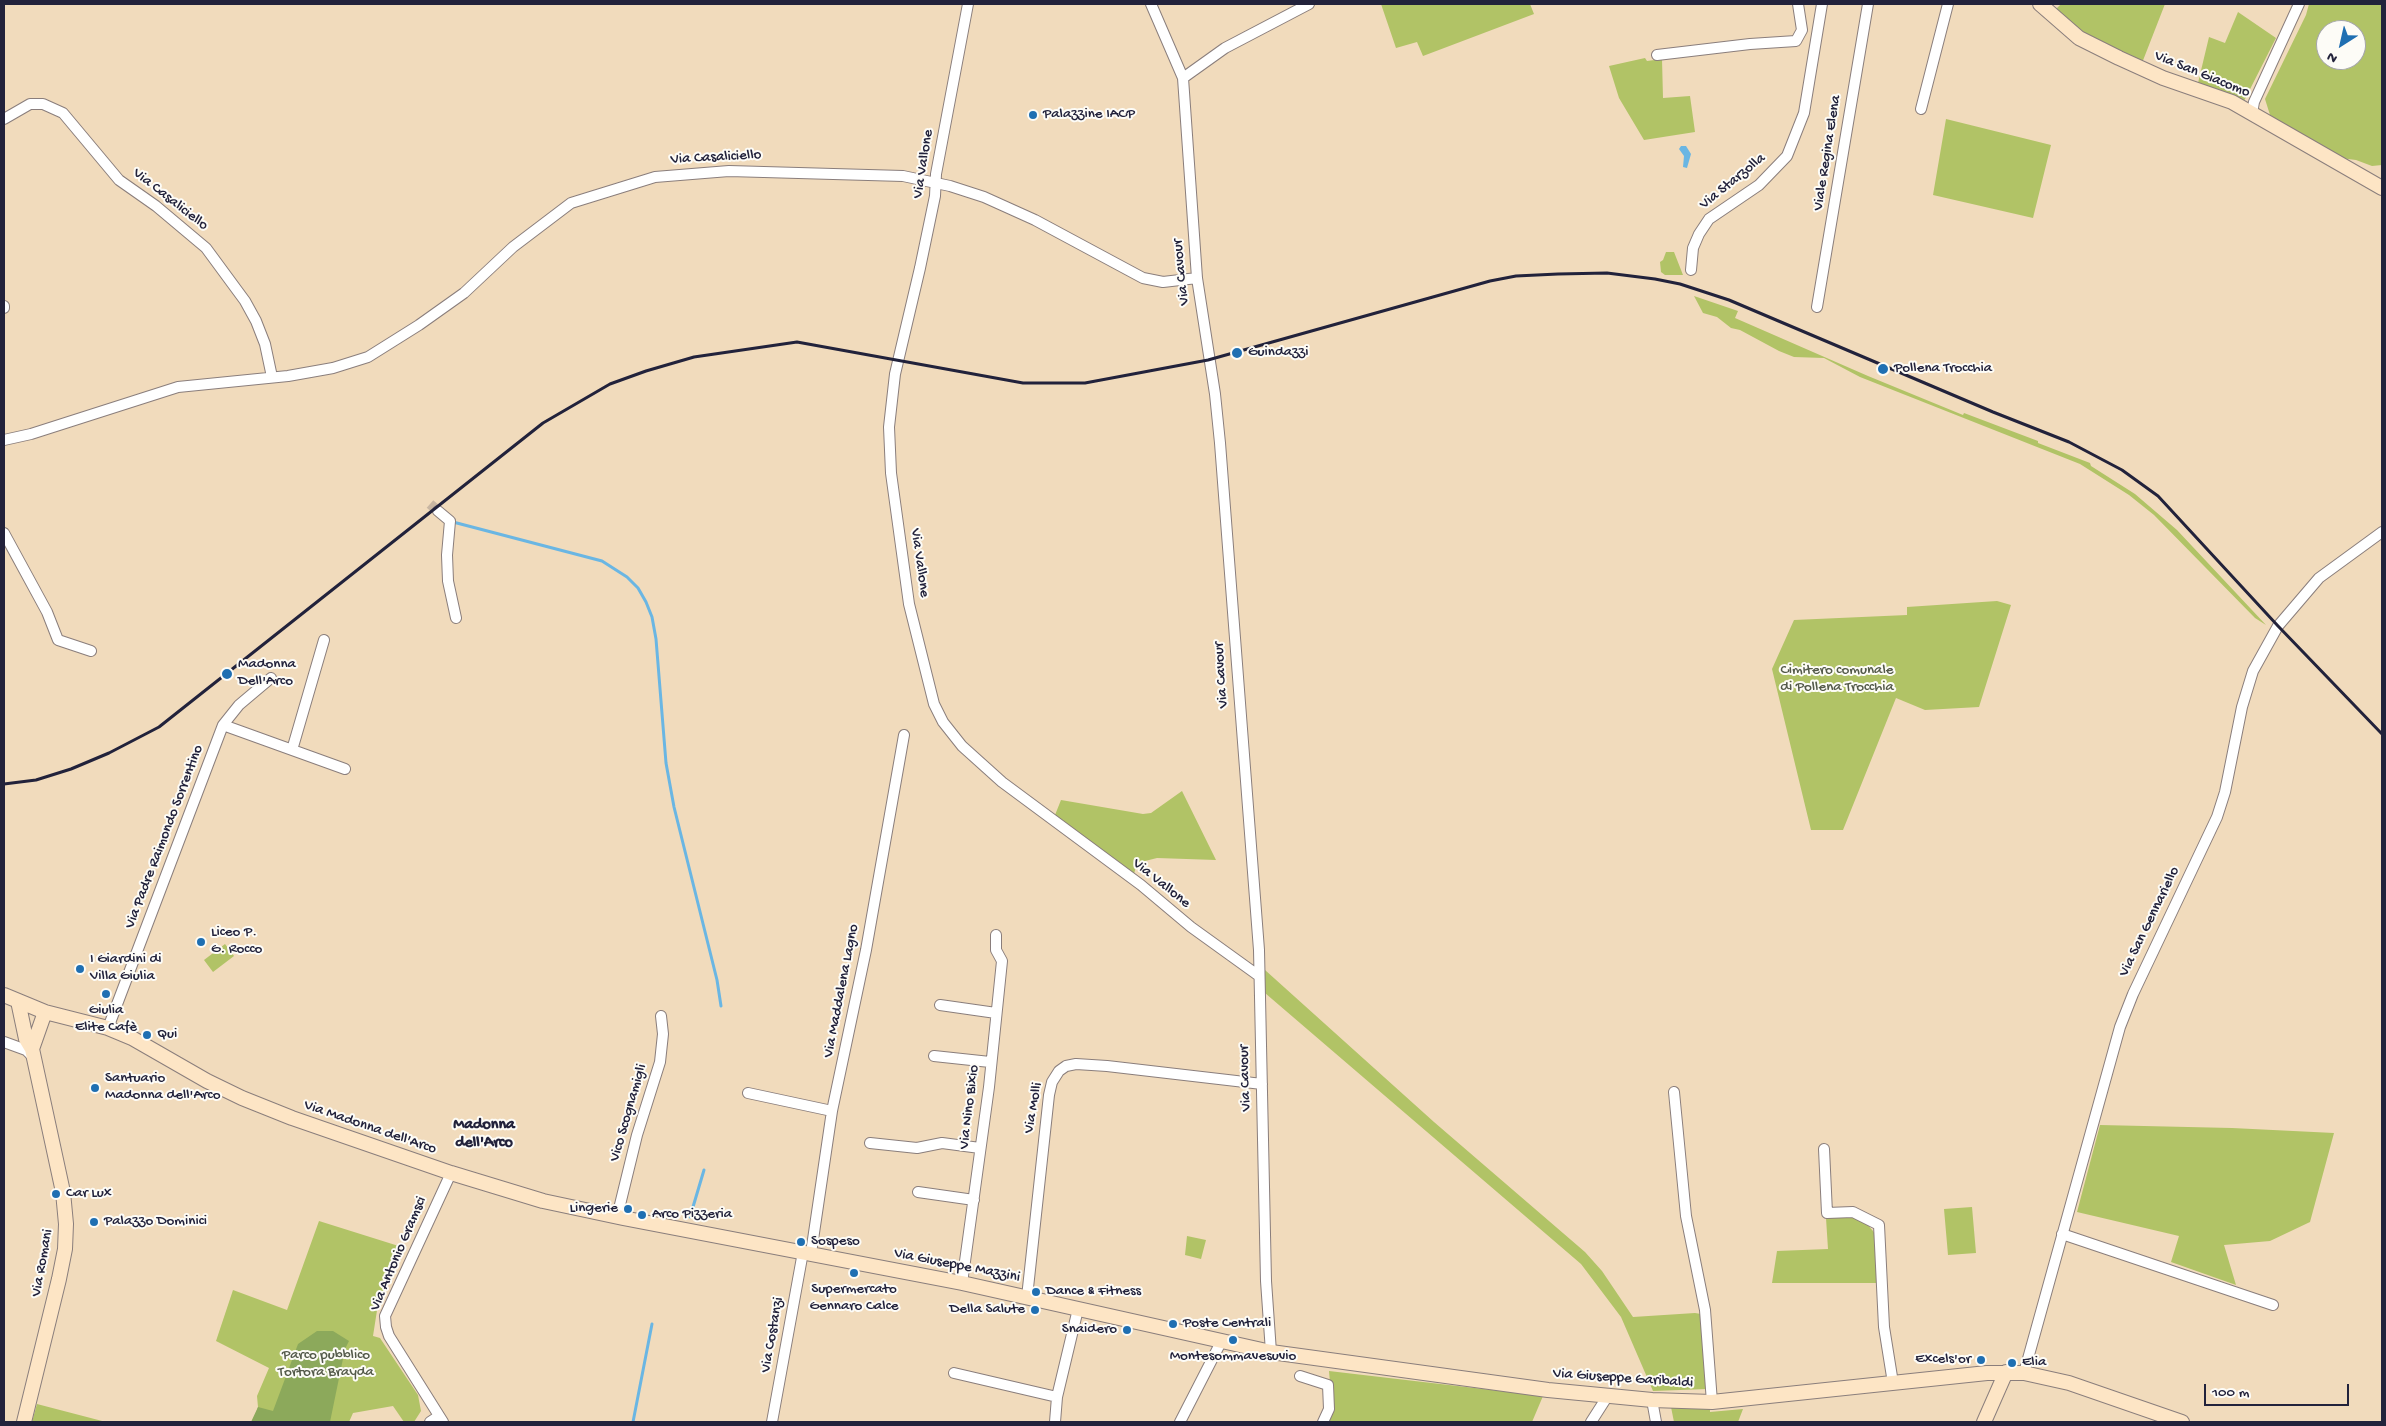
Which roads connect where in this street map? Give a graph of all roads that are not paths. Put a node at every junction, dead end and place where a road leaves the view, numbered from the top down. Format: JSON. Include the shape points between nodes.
{"nodes":[{"id":1,"x":968,"y":4,"type":"edge"},
{"id":2,"x":1151,"y":4,"type":"edge"},
{"id":3,"x":1309,"y":4,"type":"edge"},
{"id":4,"x":1798,"y":4,"type":"edge"},
{"id":5,"x":1822,"y":4,"type":"edge"},
{"id":6,"x":1868,"y":4,"type":"edge"},
{"id":7,"x":1948,"y":4,"type":"edge"},
{"id":8,"x":2040,"y":4,"type":"edge"},
{"id":9,"x":2299,"y":4,"type":"edge"},
{"id":10,"x":1802,"y":30,"type":"junction"},
{"id":11,"x":1818,"y":32,"type":"junction"},
{"id":12,"x":1656,"y":55,"type":"dead end"},
{"id":13,"x":1184,"y":78,"type":"junction"},
{"id":14,"x":1921,"y":109,"type":"dead end"},
{"id":15,"x":2252,"y":113,"type":"junction"},
{"id":16,"x":4,"y":119,"type":"edge"},
{"id":17,"x":935,"y":183,"type":"junction"},
{"id":18,"x":2382,"y":187,"type":"edge"},
{"id":19,"x":1691,"y":270,"type":"dead end"},
{"id":20,"x":1197,"y":278,"type":"junction"},
{"id":21,"x":1818,"y":307,"type":"dead end"},
{"id":22,"x":272,"y":377,"type":"junction"},
{"id":23,"x":4,"y":440,"type":"edge"},
{"id":24,"x":438,"y":511,"type":"tunnel mouth"},
{"id":25,"x":2382,"y":532,"type":"edge"},
{"id":26,"x":4,"y":533,"type":"edge"},
{"id":27,"x":456,"y":618,"type":"dead end"},
{"id":28,"x":324,"y":640,"type":"dead end"},
{"id":29,"x":91,"y":651,"type":"dead end"},
{"id":30,"x":271,"y":678,"type":"dead end"},
{"id":31,"x":223,"y":725,"type":"junction"},
{"id":32,"x":904,"y":735,"type":"dead end"},
{"id":33,"x":292,"y":750,"type":"junction"},
{"id":34,"x":345,"y":769,"type":"dead end"},
{"id":35,"x":996,"y":935,"type":"dead end"},
{"id":36,"x":1259,"y":976,"type":"junction"},
{"id":37,"x":4,"y":995,"type":"edge"},
{"id":38,"x":18,"y":1002,"type":"junction"},
{"id":39,"x":940,"y":1005,"type":"dead end"},
{"id":40,"x":45,"y":1012,"type":"junction"},
{"id":41,"x":996,"y":1013,"type":"junction"},
{"id":42,"x":661,"y":1016,"type":"dead end"},
{"id":43,"x":108,"y":1028,"type":"junction"},
{"id":44,"x":4,"y":1042,"type":"edge"},
{"id":45,"x":32,"y":1053,"type":"junction"},
{"id":46,"x":934,"y":1056,"type":"dead end"},
{"id":47,"x":990,"y":1062,"type":"junction"},
{"id":48,"x":1262,"y":1084,"type":"junction"},
{"id":49,"x":1674,"y":1092,"type":"dead end"},
{"id":50,"x":748,"y":1093,"type":"dead end"},
{"id":51,"x":832,"y":1111,"type":"junction"},
{"id":52,"x":870,"y":1143,"type":"dead end"},
{"id":53,"x":980,"y":1148,"type":"junction"},
{"id":54,"x":1824,"y":1149,"type":"dead end"},
{"id":55,"x":451,"y":1173,"type":"junction"},
{"id":56,"x":918,"y":1192,"type":"dead end"},
{"id":57,"x":974,"y":1200,"type":"junction"},
{"id":58,"x":617,"y":1217,"type":"junction"},
{"id":59,"x":2062,"y":1234,"type":"junction"},
{"id":60,"x":807,"y":1253,"type":"junction"},
{"id":61,"x":962,"y":1283,"type":"junction"},
{"id":62,"x":1027,"y":1296,"type":"junction"},
{"id":63,"x":2274,"y":1305,"type":"dead end"},
{"id":64,"x":1078,"y":1309,"type":"junction"},
{"id":65,"x":1222,"y":1342,"type":"junction"},
{"id":66,"x":1271,"y":1352,"type":"junction"},
{"id":67,"x":2006,"y":1372,"type":"junction"},
{"id":68,"x":954,"y":1373,"type":"dead end"},
{"id":69,"x":2024,"y":1373,"type":"junction"},
{"id":70,"x":1300,"y":1376,"type":"dead end"},
{"id":71,"x":1893,"y":1383,"type":"junction"},
{"id":72,"x":1057,"y":1397,"type":"junction"},
{"id":73,"x":1607,"y":1397,"type":"junction"},
{"id":74,"x":1652,"y":1400,"type":"junction"},
{"id":75,"x":1712,"y":1402,"type":"junction"},
{"id":76,"x":437,"y":1420,"type":"edge"},
{"id":77,"x":24,"y":1422,"type":"edge"},
{"id":78,"x":772,"y":1422,"type":"edge"},
{"id":79,"x":1055,"y":1422,"type":"edge"},
{"id":80,"x":1180,"y":1422,"type":"edge"},
{"id":81,"x":1323,"y":1422,"type":"edge"},
{"id":82,"x":1591,"y":1422,"type":"edge"},
{"id":83,"x":1656,"y":1422,"type":"edge"},
{"id":84,"x":1984,"y":1422,"type":"edge"},
{"id":85,"x":2182,"y":1422,"type":"edge"}],
"edges":[{"from":1,"to":17,"type":"street","name":"Via Vallone"},
{"from":2,"to":13,"type":"street","name":"Via Cavour"},
{"from":3,"to":13,"type":"street","via":[[1224,48]]},
{"from":4,"to":10,"type":"street"},
{"from":5,"to":11,"type":"street","name":"Via Starzolla"},
{"from":6,"to":21,"type":"street","name":"Viale Regina Elena"},
{"from":7,"to":14,"type":"street"},
{"from":8,"to":15,"type":"main road","name":"Via San Giacomo","via":[[2079,38],[2163,78],[2232,102]]},
{"from":9,"to":15,"type":"street","via":[[2254,102]]},
{"from":10,"to":11,"type":"street"},
{"from":10,"to":12,"type":"street","via":[[1796,41]]},
{"from":11,"to":19,"type":"street","name":"Via Starzolla","via":[[1804,113],[1786,156],[1759,185],[1709,219],[1693,248]]},
{"from":13,"to":20,"type":"street","name":"Via Cavour"},
{"from":15,"to":18,"type":"main road","name":"Via San Giacomo"},
{"from":16,"to":22,"type":"street","name":"Via Casaliciello","via":[[30,104],[43,104],[63,113],[119,180],[206,248],[256,321]]},
{"from":17,"to":20,"type":"street","name":"Via Casaliciello","via":[[984,198],[1035,220],[1143,278],[1163,282]]},
{"from":17,"to":22,"type":"street","name":"Via Casaliciello","via":[[903,176],[779,170],[692,172],[633,183],[571,203],[513,247],[464,293],[368,357],[333,368]]},
{"from":17,"to":36,"type":"street","name":"Via Vallone","via":[[920,268],[895,374],[889,427],[891,473],[909,604],[934,704],[962,746],[1002,782]]},
{"from":20,"to":36,"type":"street","name":"Via Cavour","via":[[1220,443]]},
{"from":22,"to":23,"type":"street","name":"Via Casaliciello","via":[[178,387]]},
{"from":24,"to":27,"type":"street","via":[[450,521],[448,581]]},
{"from":25,"to":59,"type":"street","name":"Via San Gennariello","via":[[2319,578],[2278,626],[2253,671],[2243,700],[2225,792],[2217,816],[2120,1027]]},
{"from":26,"to":29,"type":"street","via":[[47,612],[58,640]]},
{"from":28,"to":33,"type":"street"},
{"from":30,"to":31,"type":"street","name":"Via Padre Raimondo Sorrentino","via":[[239,705]]},
{"from":31,"to":33,"type":"street"},
{"from":31,"to":43,"type":"street","name":"Via Padre Raimondo Sorrentino"},
{"from":32,"to":51,"type":"street","name":"Via Maddalena Lagno","via":[[865,959]]},
{"from":33,"to":34,"type":"street"},
{"from":35,"to":41,"type":"street","name":"Via Nino Bixio","via":[[996,950],[1002,962]]},
{"from":36,"to":48,"type":"street","name":"Via Cavour"},
{"from":37,"to":38,"type":"main road","name":"Via Madonna dell'Arco"},
{"from":38,"to":40,"type":"main road","name":"Via Madonna dell'Arco"},
{"from":38,"to":45,"type":"main road","name":"Via Romani"},
{"from":39,"to":41,"type":"street"},
{"from":40,"to":43,"type":"main road","name":"Via Madonna dell'Arco"},
{"from":40,"to":45,"type":"main road"},
{"from":41,"to":47,"type":"street","name":"Via Nino Bixio"},
{"from":42,"to":58,"type":"street","name":"Vico Scognamigli","via":[[660,1062],[637,1135]]},
{"from":43,"to":55,"type":"main road","name":"Via Madonna dell'Arco","via":[[242,1098]]},
{"from":44,"to":45,"type":"street"},
{"from":45,"to":77,"type":"main road","name":"Via Romani","via":[[63,1192],[66,1224],[59,1279]]},
{"from":46,"to":47,"type":"street"},
{"from":47,"to":53,"type":"street","name":"Via Nino Bixio"},
{"from":48,"to":62,"type":"street","name":"Via Molli","via":[[1076,1064],[1059,1071],[1049,1095]]},
{"from":48,"to":66,"type":"street","name":"Via Cavour","via":[[1266,1281]]},
{"from":49,"to":75,"type":"street","via":[[1686,1216],[1705,1310]]},
{"from":50,"to":51,"type":"street"},
{"from":51,"to":60,"type":"street","name":"Via Maddalena Lagno"},
{"from":52,"to":53,"type":"street","via":[[917,1148],[942,1143]]},
{"from":53,"to":57,"type":"street","name":"Via Nino Bixio"},
{"from":54,"to":71,"type":"street","via":[[1827,1213],[1852,1212],[1879,1225],[1884,1327]]},
{"from":55,"to":58,"type":"main road","name":"Via Madonna dell'Arco","via":[[543,1200]]},
{"from":55,"to":76,"type":"street","name":"Via Antonio Gramsci","via":[[386,1316],[389,1336]]},
{"from":56,"to":57,"type":"street"},
{"from":57,"to":61,"type":"street","name":"Via Nino Bixio"},
{"from":58,"to":60,"type":"main road","name":"Via Madonna dell'Arco"},
{"from":59,"to":63,"type":"street"},
{"from":59,"to":69,"type":"street","name":"Via San Gennariello"},
{"from":60,"to":61,"type":"main road","name":"Via Giuseppe Mazzini"},
{"from":60,"to":78,"type":"street","name":"Via Costanzi"},
{"from":61,"to":62,"type":"main road","name":"Via Giuseppe Mazzini"},
{"from":62,"to":64,"type":"main road","name":"Via Giuseppe Mazzini"},
{"from":64,"to":65,"type":"main road","name":"Via Giuseppe Mazzini"},
{"from":64,"to":72,"type":"street"},
{"from":65,"to":66,"type":"main road","name":"Via Giuseppe Garibaldi"},
{"from":65,"to":80,"type":"street"},
{"from":66,"to":73,"type":"main road","name":"Via Giuseppe Garibaldi"},
{"from":67,"to":69,"type":"main road","name":"Via Giuseppe Garibaldi"},
{"from":67,"to":71,"type":"main road","name":"Via Giuseppe Garibaldi"},
{"from":67,"to":84,"type":"main road"},
{"from":68,"to":72,"type":"street"},
{"from":69,"to":85,"type":"main road","name":"Via Giuseppe Garibaldi","via":[[2069,1383]]},
{"from":70,"to":81,"type":"street","via":[[1328,1385],[1329,1410]]},
{"from":71,"to":75,"type":"main road","name":"Via Giuseppe Garibaldi"},
{"from":72,"to":79,"type":"street"},
{"from":73,"to":74,"type":"main road","name":"Via Giuseppe Garibaldi"},
{"from":73,"to":82,"type":"street"},
{"from":74,"to":75,"type":"main road","name":"Via Giuseppe Garibaldi"},
{"from":74,"to":83,"type":"street"}]}
